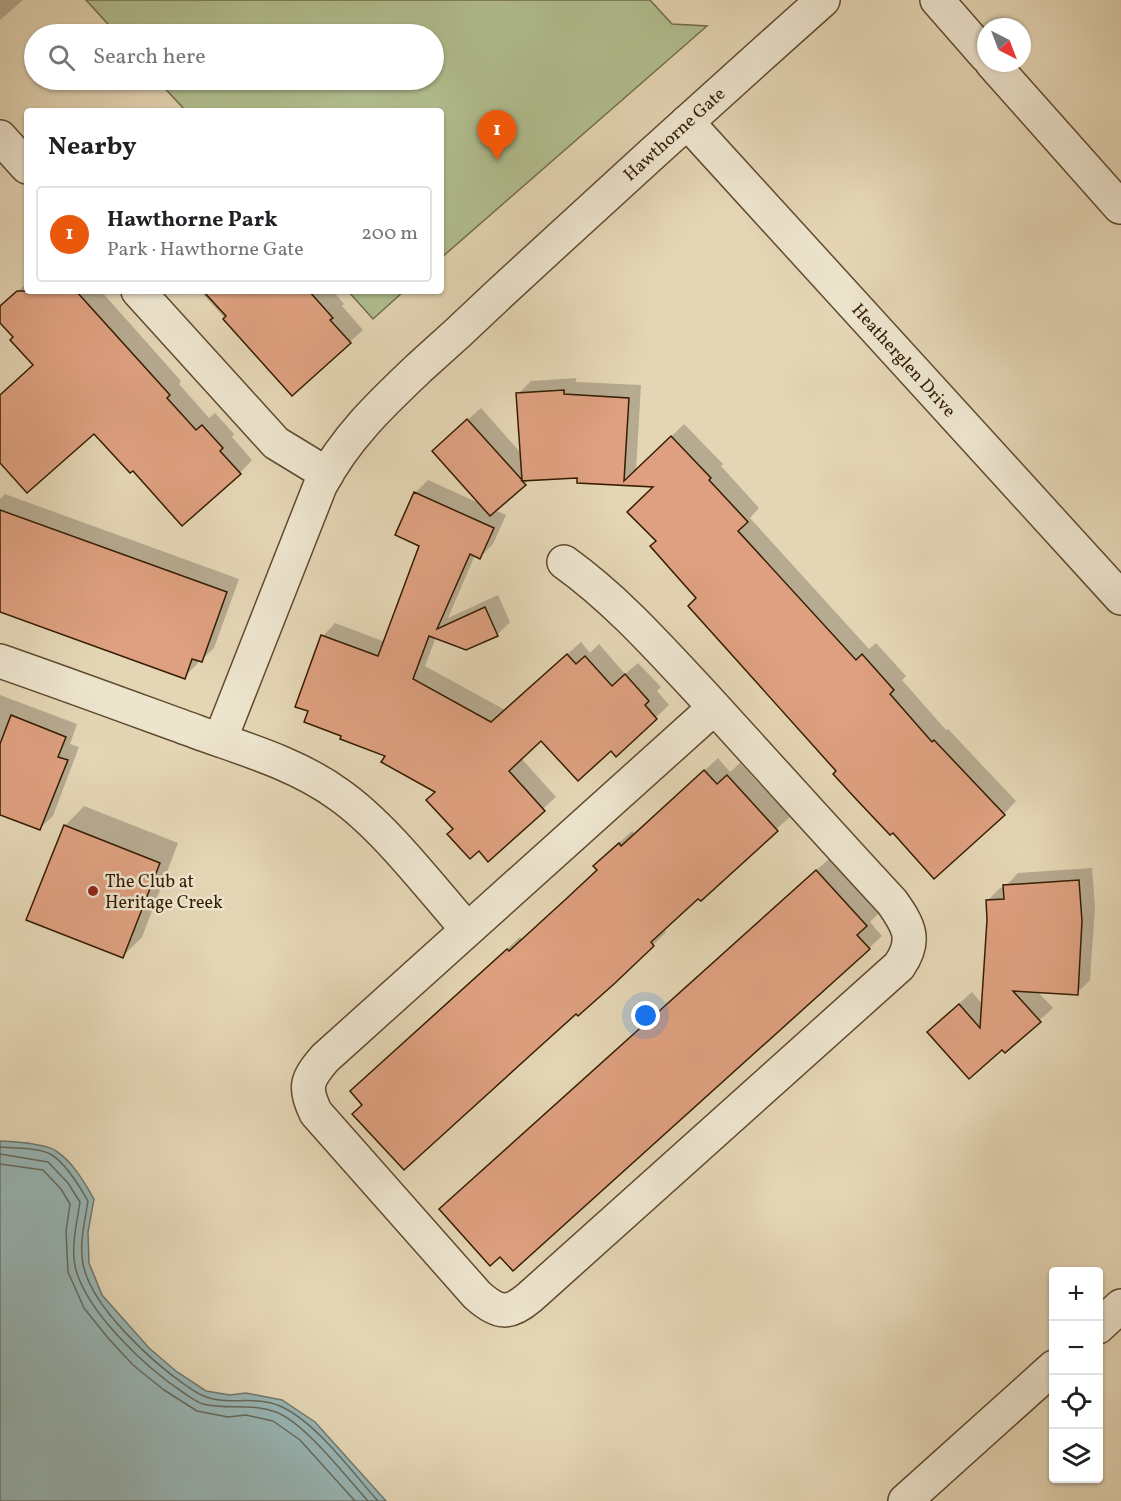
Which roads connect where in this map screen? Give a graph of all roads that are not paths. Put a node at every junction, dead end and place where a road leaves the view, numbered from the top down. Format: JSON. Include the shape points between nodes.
{"nodes":[{"id":1,"x":823,"y":0,"type":"edge"},
{"id":2,"x":936,"y":0,"type":"edge"},
{"id":3,"x":977,"y":46,"type":"edge"},
{"id":4,"x":1000,"y":72,"type":"edge"},
{"id":5,"x":687,"y":122,"type":"junction"},
{"id":6,"x":0,"y":136,"type":"edge"},
{"id":7,"x":24,"y":164,"type":"edge"},
{"id":8,"x":1120,"y":207,"type":"edge"},
{"id":9,"x":141,"y":294,"type":"edge"},
{"id":10,"x":327,"y":474,"type":"junction"},
{"id":11,"x":564,"y":562,"type":"dead end"},
{"id":12,"x":1121,"y":598,"type":"edge"},
{"id":13,"x":0,"y":661,"type":"edge"},
{"id":14,"x":714,"y":708,"type":"junction"},
{"id":15,"x":220,"y":740,"type":"junction"},
{"id":16,"x":467,"y":929,"type":"junction"},
{"id":17,"x":1121,"y":1306,"type":"edge"},
{"id":18,"x":1103,"y":1322,"type":"edge"},
{"id":19,"x":1049,"y":1371,"type":"edge"},
{"id":20,"x":905,"y":1501,"type":"edge"}],
"edges":[{"from":1,"to":5,"type":"street","name":"Hawthorne Gate"},
{"from":2,"to":3,"type":"street"},
{"from":4,"to":8,"type":"street"},
{"from":5,"to":10,"type":"street","name":"Hawthorne Gate","via":[[378,407],[354,433]]},
{"from":5,"to":12,"type":"street","name":"Heatherglen Drive"},
{"from":6,"to":7,"type":"street"},
{"from":9,"to":10,"type":"street","via":[[276,443]]},
{"from":10,"to":15,"type":"street","name":"Hawthorne Gate"},
{"from":11,"to":14,"type":"street","via":[[633,620]]},
{"from":13,"to":15,"type":"street"},
{"from":14,"to":16,"type":"street"},
{"from":14,"to":16,"type":"street","via":[[892,902],[911,939],[906,955],[899,966],[530,1297],[504,1311],[489,1306],[477,1295],[316,1113],[308,1098],[307,1082],[325,1058]]},
{"from":15,"to":16,"type":"street","via":[[295,769],[339,794],[375,825]]},
{"from":17,"to":18,"type":"street"},
{"from":19,"to":20,"type":"street"}]}
